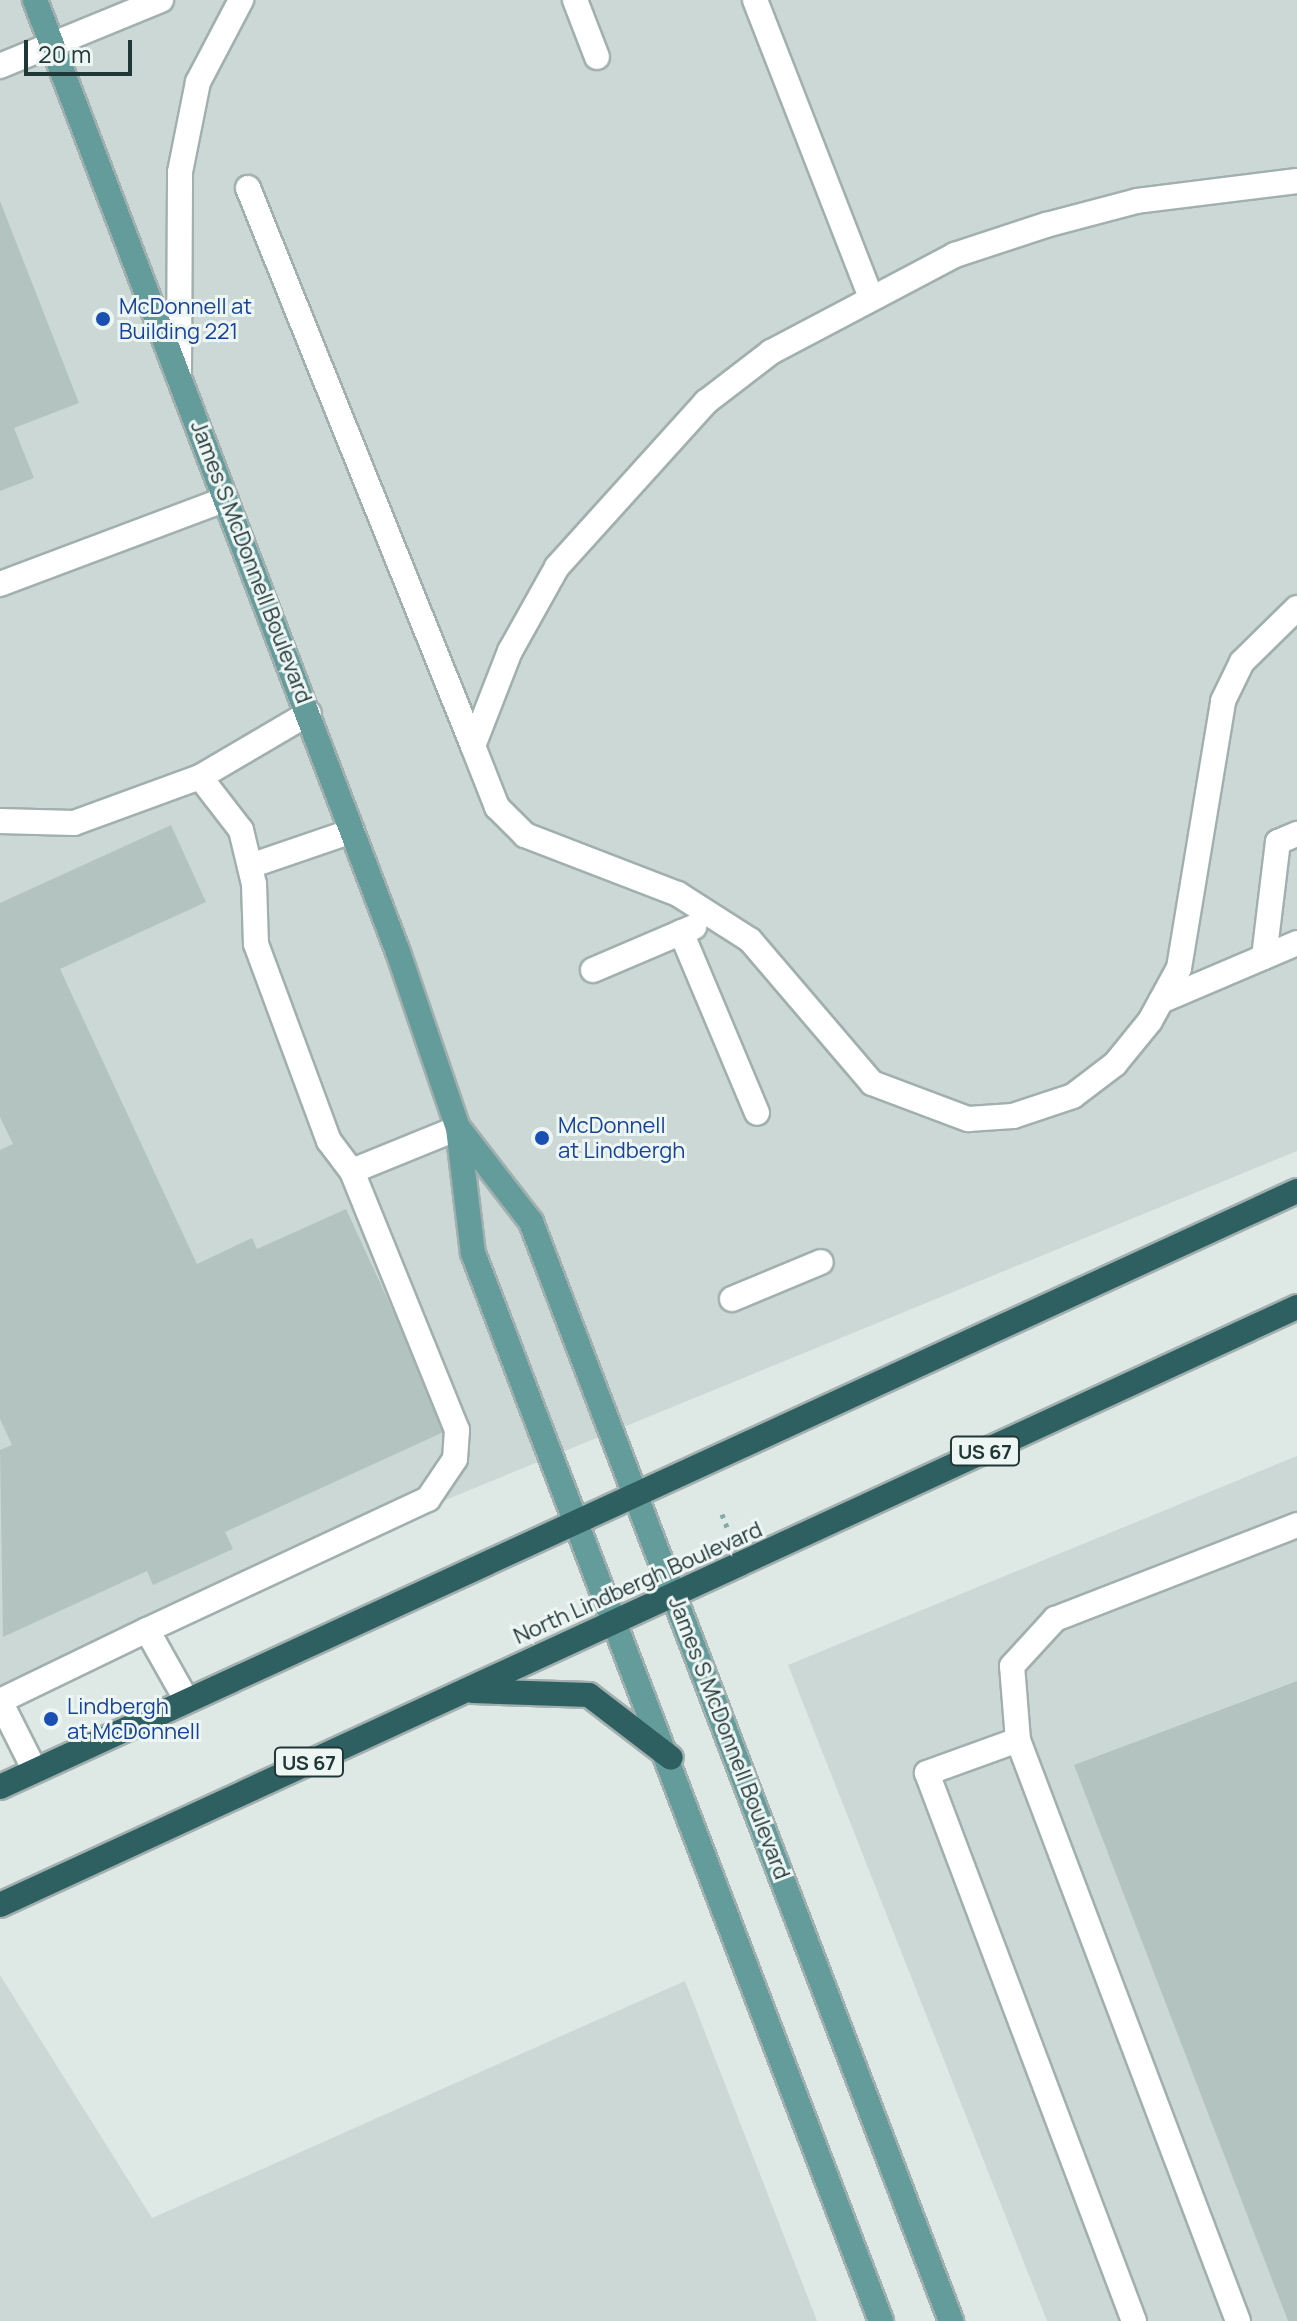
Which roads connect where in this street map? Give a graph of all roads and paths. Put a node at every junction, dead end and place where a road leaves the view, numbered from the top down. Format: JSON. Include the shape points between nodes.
{"nodes":[{"id":1,"x":35,"y":0,"type":"edge"},
{"id":2,"x":161,"y":0,"type":"edge"},
{"id":3,"x":241,"y":0,"type":"edge"},
{"id":4,"x":575,"y":0,"type":"edge"},
{"id":5,"x":755,"y":0,"type":"edge"},
{"id":6,"x":51,"y":43,"type":"junction"},
{"id":7,"x":597,"y":57,"type":"dead end"},
{"id":8,"x":0,"y":66,"type":"edge"},
{"id":9,"x":1297,"y":181,"type":"edge"},
{"id":10,"x":248,"y":188,"type":"dead end"},
{"id":11,"x":871,"y":297,"type":"junction"},
{"id":12,"x":179,"y":373,"type":"junction"},
{"id":13,"x":226,"y":499,"type":"junction"},
{"id":14,"x":0,"y":584,"type":"edge"},
{"id":15,"x":1297,"y":608,"type":"edge"},
{"id":16,"x":309,"y":713,"type":"junction"},
{"id":17,"x":473,"y":746,"type":"junction"},
{"id":18,"x":200,"y":777,"type":"junction"},
{"id":19,"x":0,"y":821,"type":"edge"},
{"id":20,"x":352,"y":831,"type":"junction"},
{"id":21,"x":1297,"y":834,"type":"edge"},
{"id":22,"x":250,"y":866,"type":"junction"},
{"id":23,"x":716,"y":919,"type":"junction"},
{"id":24,"x":681,"y":932,"type":"junction"},
{"id":25,"x":1297,"y":943,"type":"edge"},
{"id":26,"x":1264,"y":957,"type":"junction"},
{"id":27,"x":593,"y":970,"type":"dead end"},
{"id":28,"x":1161,"y":1001,"type":"junction"},
{"id":29,"x":757,"y":1113,"type":"dead end"},
{"id":30,"x":458,"y":1128,"type":"junction"},
{"id":31,"x":352,"y":1171,"type":"junction"},
{"id":32,"x":1297,"y":1191,"type":"edge"},
{"id":33,"x":821,"y":1262,"type":"dead end"},
{"id":34,"x":732,"y":1299,"type":"dead end"},
{"id":35,"x":1297,"y":1307,"type":"edge"},
{"id":36,"x":634,"y":1491,"type":"junction"},
{"id":37,"x":722,"y":1514,"type":"dead end"},
{"id":38,"x":577,"y":1518,"type":"junction"},
{"id":39,"x":1297,"y":1525,"type":"edge"},
{"id":40,"x":727,"y":1527,"type":"dead end"},
{"id":41,"x":675,"y":1597,"type":"junction"},
{"id":42,"x":619,"y":1621,"type":"junction"},
{"id":43,"x":147,"y":1630,"type":"junction"},
{"id":44,"x":463,"y":1691,"type":"junction"},
{"id":45,"x":0,"y":1701,"type":"edge"},
{"id":46,"x":187,"y":1701,"type":"junction"},
{"id":47,"x":1018,"y":1740,"type":"junction"},
{"id":48,"x":671,"y":1758,"type":"junction"},
{"id":49,"x":35,"y":1771,"type":"junction"},
{"id":50,"x":0,"y":1787,"type":"edge"},
{"id":51,"x":0,"y":1905,"type":"edge"},
{"id":52,"x":881,"y":2321,"type":"edge"},
{"id":53,"x":951,"y":2321,"type":"edge"},
{"id":54,"x":1134,"y":2321,"type":"edge"},
{"id":55,"x":1238,"y":2321,"type":"edge"}],
"edges":[{"from":1,"to":6,"type":"main road","name":"James S McDonnell Boulevard"},
{"from":2,"to":6,"type":"lane"},
{"from":3,"to":12,"type":"lane","via":[[198,82],[180,172]]},
{"from":4,"to":7,"type":"lane"},
{"from":5,"to":11,"type":"lane"},
{"from":6,"to":8,"type":"lane"},
{"from":6,"to":12,"type":"main road","name":"James S McDonnell Boulevard"},
{"from":9,"to":11,"type":"lane","via":[[1137,201],[1046,225],[955,255]]},
{"from":10,"to":17,"type":"lane"},
{"from":11,"to":17,"type":"lane","via":[[771,352],[706,402],[619,494],[557,567],[510,651]]},
{"from":12,"to":13,"type":"main road","name":"James S McDonnell Boulevard"},
{"from":13,"to":14,"type":"lane"},
{"from":13,"to":16,"type":"main road","name":"James S McDonnell Boulevard"},
{"from":15,"to":28,"type":"lane","via":[[1242,662],[1223,701],[1179,968]]},
{"from":16,"to":18,"type":"lane"},
{"from":16,"to":20,"type":"main road","name":"James S McDonnell Boulevard"},
{"from":17,"to":23,"type":"lane","via":[[497,807],[525,835],[678,894]]},
{"from":18,"to":19,"type":"lane","via":[[74,823]]},
{"from":18,"to":22,"type":"lane","via":[[241,830]]},
{"from":20,"to":22,"type":"lane"},
{"from":20,"to":30,"type":"main road","name":"James S McDonnell Boulevard"},
{"from":21,"to":26,"type":"lane","via":[[1278,842]]},
{"from":22,"to":31,"type":"lane","via":[[256,944],[329,1141]]},
{"from":23,"to":24,"type":"lane"},
{"from":23,"to":28,"type":"lane","via":[[750,940],[872,1083],[968,1119],[1013,1116],[1073,1096],[1115,1064]]},
{"from":24,"to":27,"type":"lane"},
{"from":24,"to":29,"type":"lane"},
{"from":25,"to":26,"type":"lane"},
{"from":26,"to":28,"type":"lane"},
{"from":30,"to":31,"type":"lane"},
{"from":30,"to":36,"type":"main road","name":"James S McDonnell Boulevard","via":[[531,1222]]},
{"from":30,"to":38,"type":"main road","name":"James S McDonnell Boulevard","via":[[473,1253]]},
{"from":31,"to":43,"type":"lane","via":[[457,1430],[455,1459],[428,1499]]},
{"from":32,"to":36,"type":"highway"},
{"from":33,"to":34,"type":"lane"},
{"from":35,"to":41,"type":"highway","name":"North Lindbergh Boulevard","number":"US 67"},
{"from":36,"to":38,"type":"highway"},
{"from":36,"to":41,"type":"main road","name":"James S McDonnell Boulevard"},
{"from":37,"to":40,"type":"path"},
{"from":38,"to":42,"type":"main road","name":"James S McDonnell Boulevard"},
{"from":38,"to":46,"type":"highway"},
{"from":39,"to":47,"type":"lane","via":[[1055,1619],[1012,1666]]},
{"from":41,"to":42,"type":"highway","name":"North Lindbergh Boulevard","number":"US 67"},
{"from":41,"to":53,"type":"main road","name":"James S McDonnell Boulevard"},
{"from":42,"to":44,"type":"highway","name":"North Lindbergh Boulevard","number":"US 67"},
{"from":42,"to":48,"type":"main road","name":"James S McDonnell Boulevard"},
{"from":43,"to":45,"type":"lane"},
{"from":43,"to":46,"type":"lane"},
{"from":44,"to":48,"type":"highway","via":[[589,1695]]},
{"from":44,"to":51,"type":"highway","name":"North Lindbergh Boulevard","number":"US 67"},
{"from":45,"to":49,"type":"lane"},
{"from":46,"to":49,"type":"highway"},
{"from":47,"to":54,"type":"lane","via":[[927,1773]]},
{"from":47,"to":55,"type":"lane"},
{"from":48,"to":52,"type":"main road","name":"James S McDonnell Boulevard"},
{"from":49,"to":50,"type":"highway"}]}
